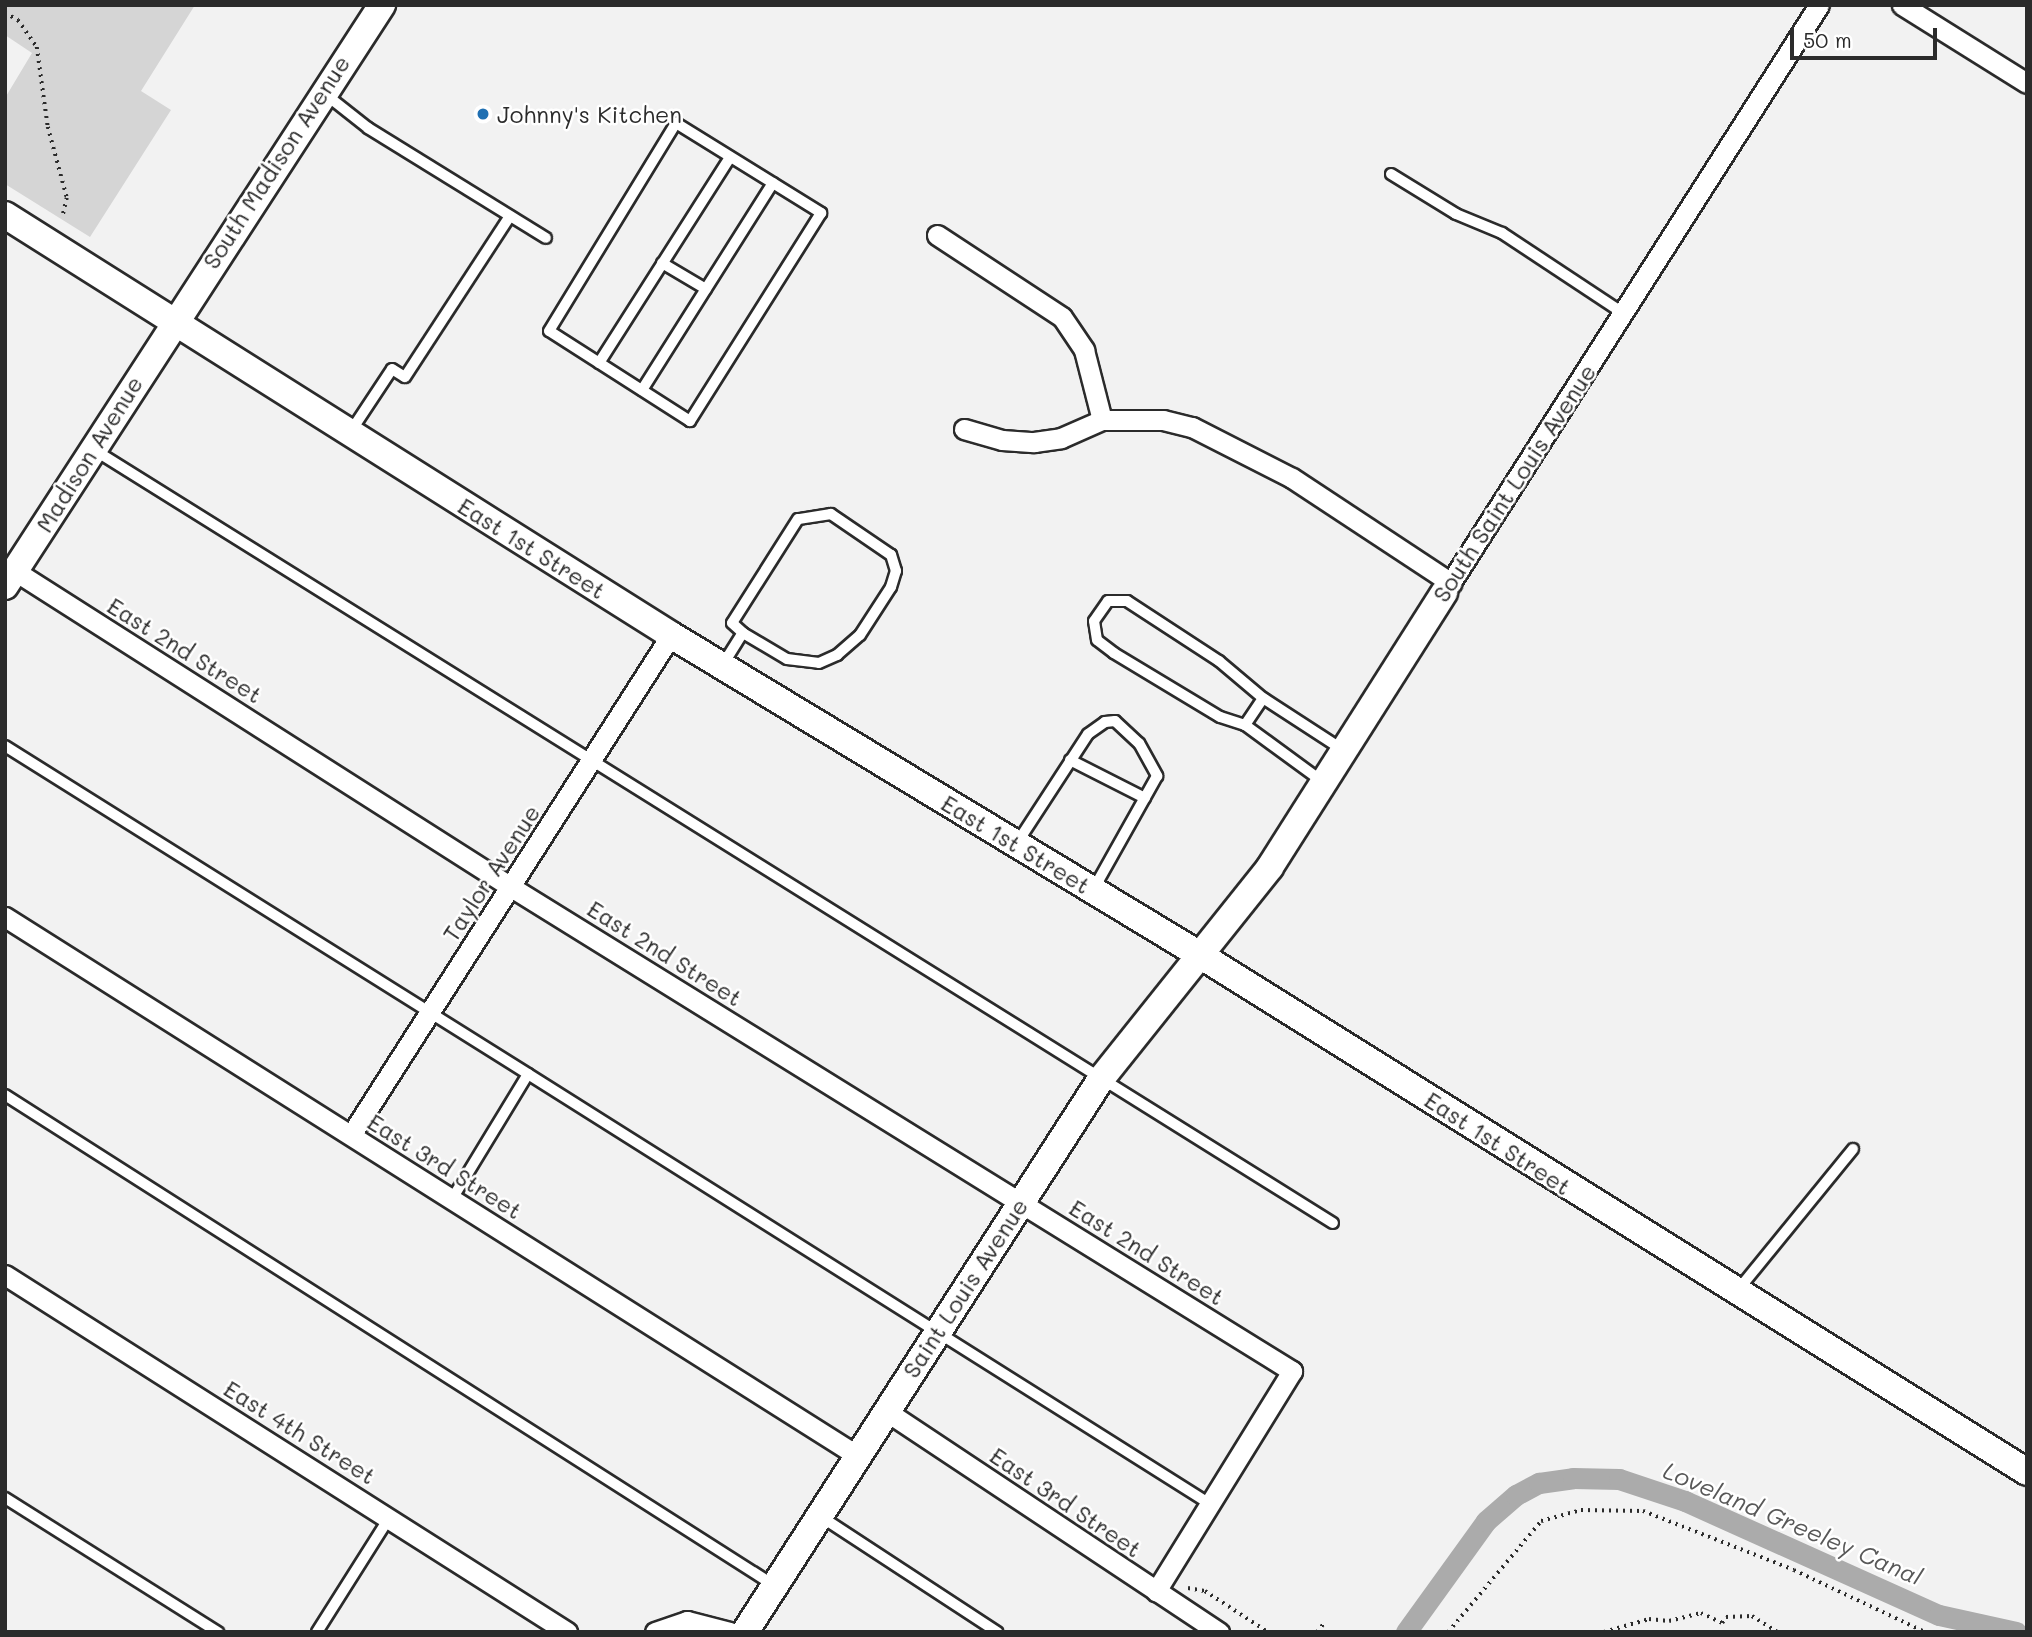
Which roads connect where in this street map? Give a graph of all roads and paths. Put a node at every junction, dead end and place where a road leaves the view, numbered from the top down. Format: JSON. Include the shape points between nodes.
{"nodes":[{"id":1,"x":382,"y":5,"type":"edge"},
{"id":2,"x":1819,"y":5,"type":"edge"},
{"id":3,"x":1902,"y":5,"type":"edge"},
{"id":4,"x":5,"y":12,"type":"edge"},
{"id":5,"x":2027,"y":83,"type":"edge"},
{"id":6,"x":322,"y":91,"type":"junction"},
{"id":7,"x":730,"y":156,"type":"junction"},
{"id":8,"x":1391,"y":174,"type":"dead end"},
{"id":9,"x":773,"y":183,"type":"junction"},
{"id":10,"x":5,"y":215,"type":"edge"},
{"id":11,"x":63,"y":216,"type":"dead end"},
{"id":12,"x":510,"y":216,"type":"junction"},
{"id":13,"x":937,"y":235,"type":"dead end"},
{"id":14,"x":546,"y":238,"type":"dead end"},
{"id":15,"x":662,"y":262,"type":"junction"},
{"id":16,"x":706,"y":289,"type":"junction"},
{"id":17,"x":1623,"y":313,"type":"junction"},
{"id":18,"x":173,"y":321,"type":"junction"},
{"id":19,"x":599,"y":363,"type":"junction"},
{"id":20,"x":642,"y":390,"type":"junction"},
{"id":21,"x":1102,"y":420,"type":"junction"},
{"id":22,"x":964,"y":429,"type":"dead end"},
{"id":23,"x":350,"y":433,"type":"junction"},
{"id":24,"x":92,"y":449,"type":"junction"},
{"id":25,"x":10,"y":579,"type":"edge"},
{"id":26,"x":1447,"y":588,"type":"junction"},
{"id":27,"x":743,"y":633,"type":"junction"},
{"id":28,"x":670,"y":635,"type":"junction"},
{"id":29,"x":722,"y":666,"type":"junction"},
{"id":30,"x":1263,"y":698,"type":"junction"},
{"id":31,"x":1245,"y":725,"type":"junction"},
{"id":32,"x":5,"y":746,"type":"edge"},
{"id":33,"x":1344,"y":751,"type":"junction"},
{"id":34,"x":591,"y":760,"type":"junction"},
{"id":35,"x":1070,"y":760,"type":"junction"},
{"id":36,"x":1323,"y":782,"type":"junction"},
{"id":37,"x":1145,"y":798,"type":"junction"},
{"id":38,"x":1016,"y":844,"type":"junction"},
{"id":39,"x":511,"y":887,"type":"junction"},
{"id":40,"x":1093,"y":890,"type":"junction"},
{"id":41,"x":5,"y":917,"type":"edge"},
{"id":42,"x":1200,"y":955,"type":"junction"},
{"id":43,"x":431,"y":1011,"type":"junction"},
{"id":44,"x":528,"y":1074,"type":"junction"},
{"id":45,"x":1101,"y":1079,"type":"junction"},
{"id":46,"x":5,"y":1095,"type":"edge"},
{"id":47,"x":351,"y":1135,"type":"junction"},
{"id":48,"x":1853,"y":1149,"type":"dead end"},
{"id":49,"x":452,"y":1199,"type":"junction"},
{"id":50,"x":1021,"y":1202,"type":"junction"},
{"id":51,"x":1333,"y":1223,"type":"dead end"},
{"id":52,"x":5,"y":1275,"type":"edge"},
{"id":53,"x":1736,"y":1292,"type":"junction"},
{"id":54,"x":936,"y":1335,"type":"junction"},
{"id":55,"x":886,"y":1411,"type":"junction"},
{"id":56,"x":858,"y":1456,"type":"junction"},
{"id":57,"x":2027,"y":1472,"type":"edge"},
{"id":58,"x":5,"y":1498,"type":"edge"},
{"id":59,"x":1210,"y":1504,"type":"junction"},
{"id":60,"x":820,"y":1516,"type":"junction"},
{"id":61,"x":389,"y":1518,"type":"junction"},
{"id":62,"x":775,"y":1586,"type":"junction"},
{"id":63,"x":1156,"y":1591,"type":"junction"},
{"id":64,"x":1324,"y":1623,"type":"dead end"},
{"id":65,"x":218,"y":1632,"type":"edge"},
{"id":66,"x":317,"y":1632,"type":"edge"},
{"id":67,"x":567,"y":1632,"type":"edge"},
{"id":68,"x":655,"y":1632,"type":"edge"},
{"id":69,"x":730,"y":1632,"type":"edge"},
{"id":70,"x":745,"y":1632,"type":"edge"},
{"id":71,"x":997,"y":1632,"type":"edge"},
{"id":72,"x":1219,"y":1632,"type":"edge"},
{"id":73,"x":1268,"y":1632,"type":"edge"},
{"id":74,"x":1317,"y":1632,"type":"edge"},
{"id":75,"x":1448,"y":1632,"type":"edge"},
{"id":76,"x":1604,"y":1632,"type":"edge"},
{"id":77,"x":1778,"y":1632,"type":"edge"},
{"id":78,"x":1925,"y":1632,"type":"edge"}],
"edges":[{"from":1,"to":6,"type":"main road","name":"South Madison Avenue"},
{"from":2,"to":17,"type":"street","name":"South Saint Louis Avenue"},
{"from":3,"to":5,"type":"street"},
{"from":4,"to":11,"type":"path","via":[[18,20],[37,47],[46,114],[67,198]]},
{"from":6,"to":12,"type":"lane","via":[[368,128]]},
{"from":6,"to":18,"type":"main road","name":"South Madison Avenue"},
{"from":7,"to":9,"type":"lane"},
{"from":7,"to":15,"type":"lane"},
{"from":7,"to":19,"type":"lane","via":[[676,123],[549,331]]},
{"from":8,"to":17,"type":"lane","via":[[1456,214],[1502,233]]},
{"from":9,"to":16,"type":"lane"},
{"from":9,"to":20,"type":"lane","via":[[821,213],[698,410],[690,421]]},
{"from":10,"to":18,"type":"main road","name":"East 1st Street"},
{"from":12,"to":14,"type":"lane"},
{"from":12,"to":23,"type":"lane","via":[[405,377],[393,369]]},
{"from":13,"to":21,"type":"street","via":[[1062,317],[1084,350]]},
{"from":15,"to":16,"type":"lane"},
{"from":15,"to":19,"type":"lane"},
{"from":16,"to":20,"type":"lane"},
{"from":17,"to":26,"type":"street","name":"South Saint Louis Avenue"},
{"from":18,"to":23,"type":"main road","name":"East 1st Street"},
{"from":18,"to":24,"type":"main road","name":"Madison Avenue"},
{"from":19,"to":20,"type":"lane"},
{"from":21,"to":22,"type":"street","via":[[1061,438],[1034,442]]},
{"from":21,"to":26,"type":"street","via":[[1163,420],[1217,437],[1292,478]]},
{"from":23,"to":28,"type":"main road","name":"East 1st Street"},
{"from":24,"to":25,"type":"main road","name":"Madison Avenue"},
{"from":24,"to":34,"type":"lane"},
{"from":25,"to":39,"type":"street","name":"East 2nd Street"},
{"from":26,"to":33,"type":"main road","name":"South Saint Louis Avenue"},
{"from":27,"to":27,"type":"lane","via":[[787,659],[819,663],[837,655],[860,635],[891,587],[896,571],[891,555],[831,514],[797,519],[732,623]]},
{"from":27,"to":29,"type":"lane"},
{"from":28,"to":29,"type":"main road","name":"East 1st Street"},
{"from":28,"to":34,"type":"street","name":"Taylor Avenue"},
{"from":29,"to":38,"type":"main road","name":"East 1st Street"},
{"from":30,"to":31,"type":"lane"},
{"from":30,"to":31,"type":"lane","via":[[1219,661],[1127,601],[1108,601],[1094,621],[1097,640],[1114,653],[1220,716]]},
{"from":30,"to":33,"type":"lane"},
{"from":31,"to":36,"type":"lane"},
{"from":32,"to":43,"type":"lane"},
{"from":33,"to":36,"type":"main road","name":"South Saint Louis Avenue"},
{"from":34,"to":39,"type":"street","name":"Taylor Avenue"},
{"from":34,"to":45,"type":"lane"},
{"from":35,"to":37,"type":"lane"},
{"from":35,"to":37,"type":"lane","via":[[1096,726],[1115,721],[1155,765],[1157,776]]},
{"from":35,"to":38,"type":"lane"},
{"from":36,"to":42,"type":"main road","name":"South Saint Louis Avenue","via":[[1270,867]]},
{"from":37,"to":40,"type":"lane"},
{"from":38,"to":40,"type":"main road","name":"East 1st Street"},
{"from":39,"to":43,"type":"street","name":"Taylor Avenue"},
{"from":39,"to":50,"type":"street","name":"East 2nd Street"},
{"from":40,"to":42,"type":"main road","name":"East 1st Street"},
{"from":41,"to":47,"type":"street","name":"East 3rd Street"},
{"from":42,"to":45,"type":"main road","name":"Saint Louis Avenue"},
{"from":42,"to":53,"type":"main road","name":"East 1st Street"},
{"from":43,"to":44,"type":"lane"},
{"from":43,"to":47,"type":"street","name":"Taylor Avenue"},
{"from":44,"to":49,"type":"lane"},
{"from":44,"to":54,"type":"lane"},
{"from":45,"to":50,"type":"main road","name":"Saint Louis Avenue"},
{"from":45,"to":51,"type":"lane"},
{"from":46,"to":62,"type":"lane"},
{"from":47,"to":49,"type":"street","name":"East 3rd Street"},
{"from":48,"to":53,"type":"lane"},
{"from":49,"to":56,"type":"street","name":"East 3rd Street"},
{"from":50,"to":54,"type":"main road","name":"Saint Louis Avenue"},
{"from":50,"to":59,"type":"street","name":"East 2nd Street","via":[[1292,1371]]},
{"from":52,"to":61,"type":"street","name":"East 4th Street"},
{"from":53,"to":57,"type":"main road","name":"East 1st Street"},
{"from":54,"to":55,"type":"main road","name":"Saint Louis Avenue"},
{"from":54,"to":59,"type":"lane"},
{"from":55,"to":56,"type":"main road","name":"Saint Louis Avenue"},
{"from":55,"to":63,"type":"street","name":"East 3rd Street"},
{"from":56,"to":60,"type":"main road","name":"Saint Louis Avenue"},
{"from":58,"to":65,"type":"lane"},
{"from":59,"to":63,"type":"street"},
{"from":60,"to":62,"type":"main road","name":"Saint Louis Avenue"},
{"from":60,"to":71,"type":"lane"},
{"from":61,"to":66,"type":"lane"},
{"from":61,"to":67,"type":"street","name":"East 4th Street"},
{"from":62,"to":70,"type":"main road","name":"Saint Louis Avenue"},
{"from":63,"to":72,"type":"street","name":"East 3rd Street"},
{"from":63,"to":73,"type":"path","via":[[1180,1586],[1205,1591]]},
{"from":64,"to":74,"type":"path"},
{"from":68,"to":69,"type":"street","via":[[687,1621]]},
{"from":75,"to":78,"type":"path","via":[[1541,1521],[1581,1510],[1643,1511],[1794,1570]]},
{"from":76,"to":77,"type":"path","via":[[1649,1619],[1669,1621],[1701,1613],[1722,1623],[1726,1617],[1752,1616]]}]}
